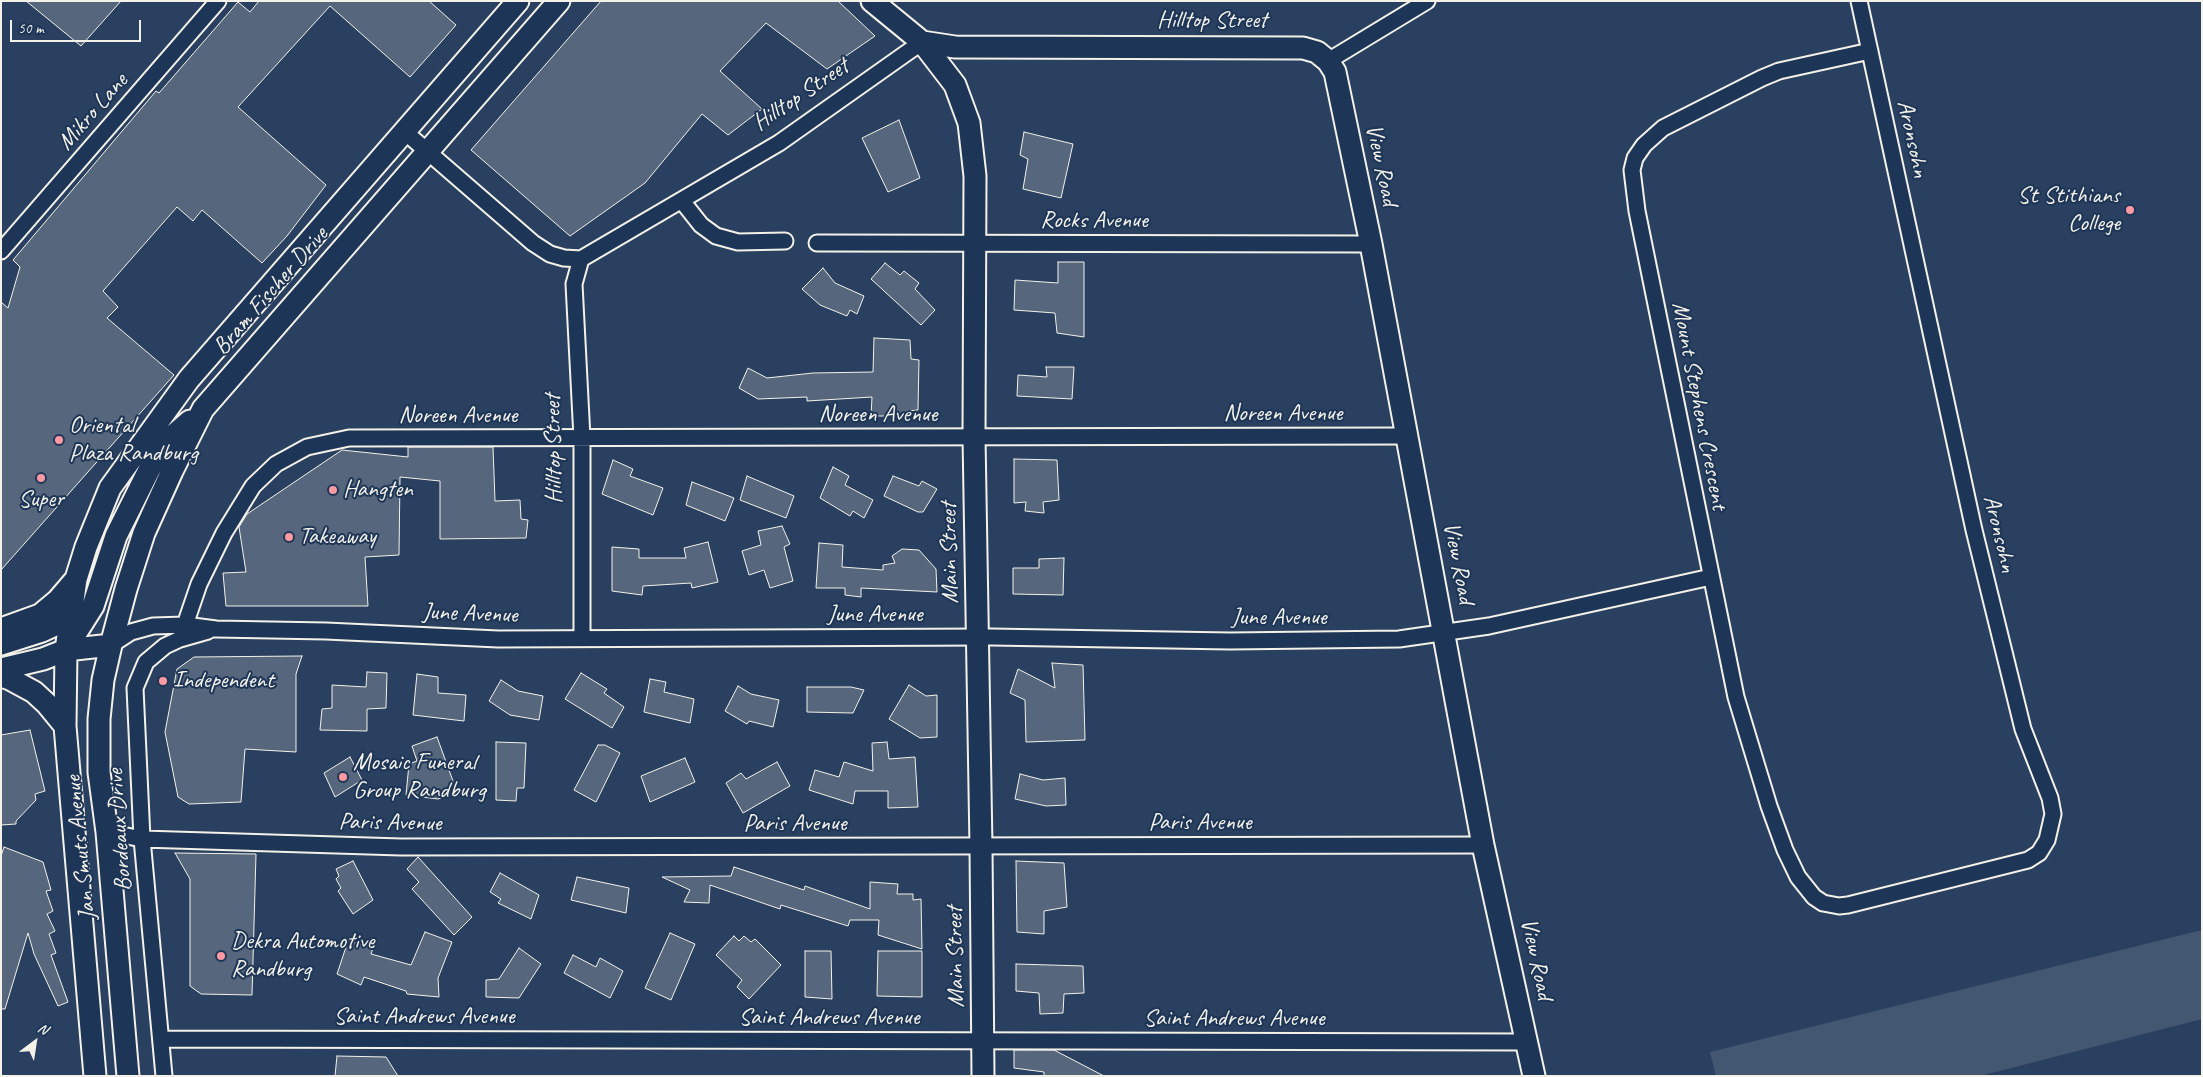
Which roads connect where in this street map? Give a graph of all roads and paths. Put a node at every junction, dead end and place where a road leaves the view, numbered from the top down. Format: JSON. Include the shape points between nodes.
{"nodes":[{"id":1,"x":218,"y":1,"type":"edge"},
{"id":2,"x":518,"y":1,"type":"edge"},
{"id":3,"x":559,"y":1,"type":"edge"},
{"id":4,"x":872,"y":1,"type":"edge"},
{"id":5,"x":1426,"y":1,"type":"edge"},
{"id":6,"x":1859,"y":1,"type":"edge"},
{"id":7,"x":922,"y":42,"type":"junction"},
{"id":8,"x":1870,"y":51,"type":"junction"},
{"id":9,"x":1328,"y":61,"type":"junction"},
{"id":10,"x":405,"y":132,"type":"junction"},
{"id":11,"x":428,"y":152,"type":"junction"},
{"id":12,"x":682,"y":201,"type":"junction"},
{"id":13,"x":785,"y":241,"type":"dead end"},
{"id":14,"x":817,"y":243,"type":"dead end"},
{"id":15,"x":976,"y":243,"type":"junction"},
{"id":16,"x":1371,"y":244,"type":"junction"},
{"id":17,"x":1,"y":251,"type":"edge"},
{"id":18,"x":581,"y":259,"type":"junction"},
{"id":19,"x":203,"y":409,"type":"junction"},
{"id":20,"x":1407,"y":436,"type":"junction"},
{"id":21,"x":974,"y":437,"type":"junction"},
{"id":22,"x":582,"y":438,"type":"junction"},
{"id":23,"x":1711,"y":578,"type":"junction"},
{"id":24,"x":76,"y":579,"type":"junction"},
{"id":25,"x":79,"y":617,"type":"junction"},
{"id":26,"x":119,"y":617,"type":"junction"},
{"id":27,"x":185,"y":624,"type":"junction"},
{"id":28,"x":153,"y":626,"type":"junction"},
{"id":29,"x":216,"y":628,"type":"junction"},
{"id":30,"x":1,"y":629,"type":"edge"},
{"id":31,"x":1444,"y":634,"type":"junction"},
{"id":32,"x":978,"y":637,"type":"junction"},
{"id":33,"x":582,"y":638,"type":"junction"},
{"id":34,"x":1,"y":644,"type":"edge"},
{"id":35,"x":111,"y":645,"type":"junction"},
{"id":36,"x":66,"y":650,"type":"junction"},
{"id":37,"x":1,"y":669,"type":"edge"},
{"id":38,"x":1,"y":676,"type":"edge"},
{"id":39,"x":65,"y":726,"type":"junction"},
{"id":40,"x":107,"y":832,"type":"junction"},
{"id":41,"x":142,"y":839,"type":"junction"},
{"id":42,"x":1484,"y":845,"type":"junction"},
{"id":43,"x":981,"y":846,"type":"junction"},
{"id":44,"x":1823,"y":902,"type":"joint"},
{"id":45,"x":162,"y":1039,"type":"junction"},
{"id":46,"x":984,"y":1041,"type":"junction"},
{"id":47,"x":1527,"y":1042,"type":"junction"},
{"id":48,"x":95,"y":1076,"type":"edge"},
{"id":49,"x":128,"y":1076,"type":"edge"},
{"id":50,"x":164,"y":1076,"type":"edge"},
{"id":51,"x":983,"y":1076,"type":"edge"},
{"id":52,"x":1534,"y":1076,"type":"edge"}],
"edges":[{"from":1,"to":17,"type":"street","name":"Mikro Lane"},
{"from":2,"to":10,"type":"main road","name":"Bram Fischer Drive"},
{"from":3,"to":11,"type":"main road","name":"Bram Fischer Drive"},
{"from":4,"to":7,"type":"main road","name":"Main Street"},
{"from":5,"to":9,"type":"street"},
{"from":6,"to":8,"type":"street","name":"Aronsohn"},
{"from":7,"to":9,"type":"main road","name":"Hilltop Street","via":[[955,47],[1303,48],[1317,52]]},
{"from":7,"to":12,"type":"street","name":"Hilltop Street","via":[[779,143]]},
{"from":7,"to":15,"type":"main road","name":"Main Street","via":[[955,85],[969,123],[975,176]]},
{"from":8,"to":23,"type":"street","name":"Mount Stephens Crescent","via":[[1779,71],[1762,78],[1663,128],[1635,158],[1632,170],[1637,211]]},
{"from":8,"to":44,"type":"street","name":"Aronsohn","via":[[1974,530],[2023,729],[2053,814],[2047,840],[2039,853],[2028,860],[1848,905]]},
{"from":9,"to":16,"type":"main road","name":"View Road","via":[[1335,72]]},
{"from":10,"to":11,"type":"street"},
{"from":10,"to":24,"type":"main road","name":"Bram Fischer Drive","via":[[211,352],[133,454],[110,488]]},
{"from":11,"to":18,"type":"street","via":[[533,243],[550,254]]},
{"from":11,"to":19,"type":"main road","name":"Bram Fischer Drive"},
{"from":12,"to":13,"type":"street","via":[[701,225],[716,236],[738,242]]},
{"from":12,"to":18,"type":"street","name":"Hilltop Street"},
{"from":14,"to":15,"type":"street","name":"Rocks Avenue"},
{"from":15,"to":16,"type":"street","name":"Rocks Avenue"},
{"from":15,"to":21,"type":"main road","name":"Main Street"},
{"from":16,"to":20,"type":"main road","name":"View Road"},
{"from":18,"to":22,"type":"street","name":"Hilltop Street","via":[[574,284]]},
{"from":19,"to":25,"type":"main road","via":[[175,434],[150,468],[116,536],[93,606]]},
{"from":19,"to":26,"type":"main road","name":"Bram Fischer Drive","via":[[144,532]]},
{"from":20,"to":21,"type":"street","name":"Noreen Avenue"},
{"from":20,"to":31,"type":"main road","name":"View Road"},
{"from":21,"to":22,"type":"street","name":"Noreen Avenue"},
{"from":21,"to":32,"type":"main road","name":"Main Street"},
{"from":22,"to":27,"type":"street","name":"Noreen Avenue","via":[[349,438],[307,447],[276,464],[253,486],[224,533],[199,584]]},
{"from":22,"to":33,"type":"street","name":"Hilltop Street"},
{"from":23,"to":31,"type":"street","name":"June Avenue"},
{"from":23,"to":44,"type":"street","name":"Mount Stephens Crescent","via":[[1736,697],[1769,806],[1798,877],[1814,897]]},
{"from":24,"to":25,"type":"main road","name":"Bram Fischer Drive"},
{"from":24,"to":30,"type":"main road","via":[[58,600],[40,614]]},
{"from":25,"to":26,"type":"main road"},
{"from":25,"to":34,"type":"main road"},
{"from":25,"to":36,"type":"main road","name":"Jan Smuts Avenue"},
{"from":26,"to":28,"type":"street","name":"June Avenue"},
{"from":26,"to":35,"type":"main road","name":"Jan Smuts Avenue"},
{"from":27,"to":28,"type":"street","name":"June Avenue"},
{"from":27,"to":29,"type":"street","name":"June Avenue"},
{"from":28,"to":35,"type":"street","name":"June Avenue","via":[[131,632]]},
{"from":29,"to":33,"type":"street","name":"June Avenue","via":[[498,639]]},
{"from":29,"to":41,"type":"street","name":"Bordeaux Drive","via":[[180,638],[165,646],[146,662],[134,688]]},
{"from":31,"to":32,"type":"street","name":"June Avenue","via":[[1400,639],[1230,641]]},
{"from":31,"to":42,"type":"main road","name":"View Road"},
{"from":32,"to":33,"type":"street","name":"June Avenue"},
{"from":32,"to":43,"type":"main road","name":"Main Street"},
{"from":35,"to":36,"type":"main road"},
{"from":35,"to":40,"type":"main road","name":"Jan Smuts Avenue","via":[[99,719],[98,772]]},
{"from":36,"to":37,"type":"main road"},
{"from":36,"to":39,"type":"main road","name":"Jan Smuts Avenue"},
{"from":38,"to":39,"type":"main road","via":[[34,692]]},
{"from":39,"to":48,"type":"main road","name":"Jan Smuts Avenue"},
{"from":40,"to":41,"type":"street","name":"Paris Avenue"},
{"from":40,"to":49,"type":"main road","name":"Jan Smuts Avenue"},
{"from":41,"to":43,"type":"street","name":"Paris Avenue","via":[[401,847]]},
{"from":41,"to":45,"type":"street","name":"Bordeaux Drive"},
{"from":42,"to":43,"type":"street","name":"Paris Avenue"},
{"from":42,"to":47,"type":"main road","name":"View Road"},
{"from":43,"to":46,"type":"main road","name":"Main Street"},
{"from":45,"to":46,"type":"street","name":"Saint Andrews Avenue"},
{"from":45,"to":50,"type":"street","name":"Bordeaux Drive"},
{"from":46,"to":47,"type":"street","name":"Saint Andrews Avenue"},
{"from":46,"to":51,"type":"main road","name":"Main Street"},
{"from":47,"to":52,"type":"main road","name":"View Road"}]}
